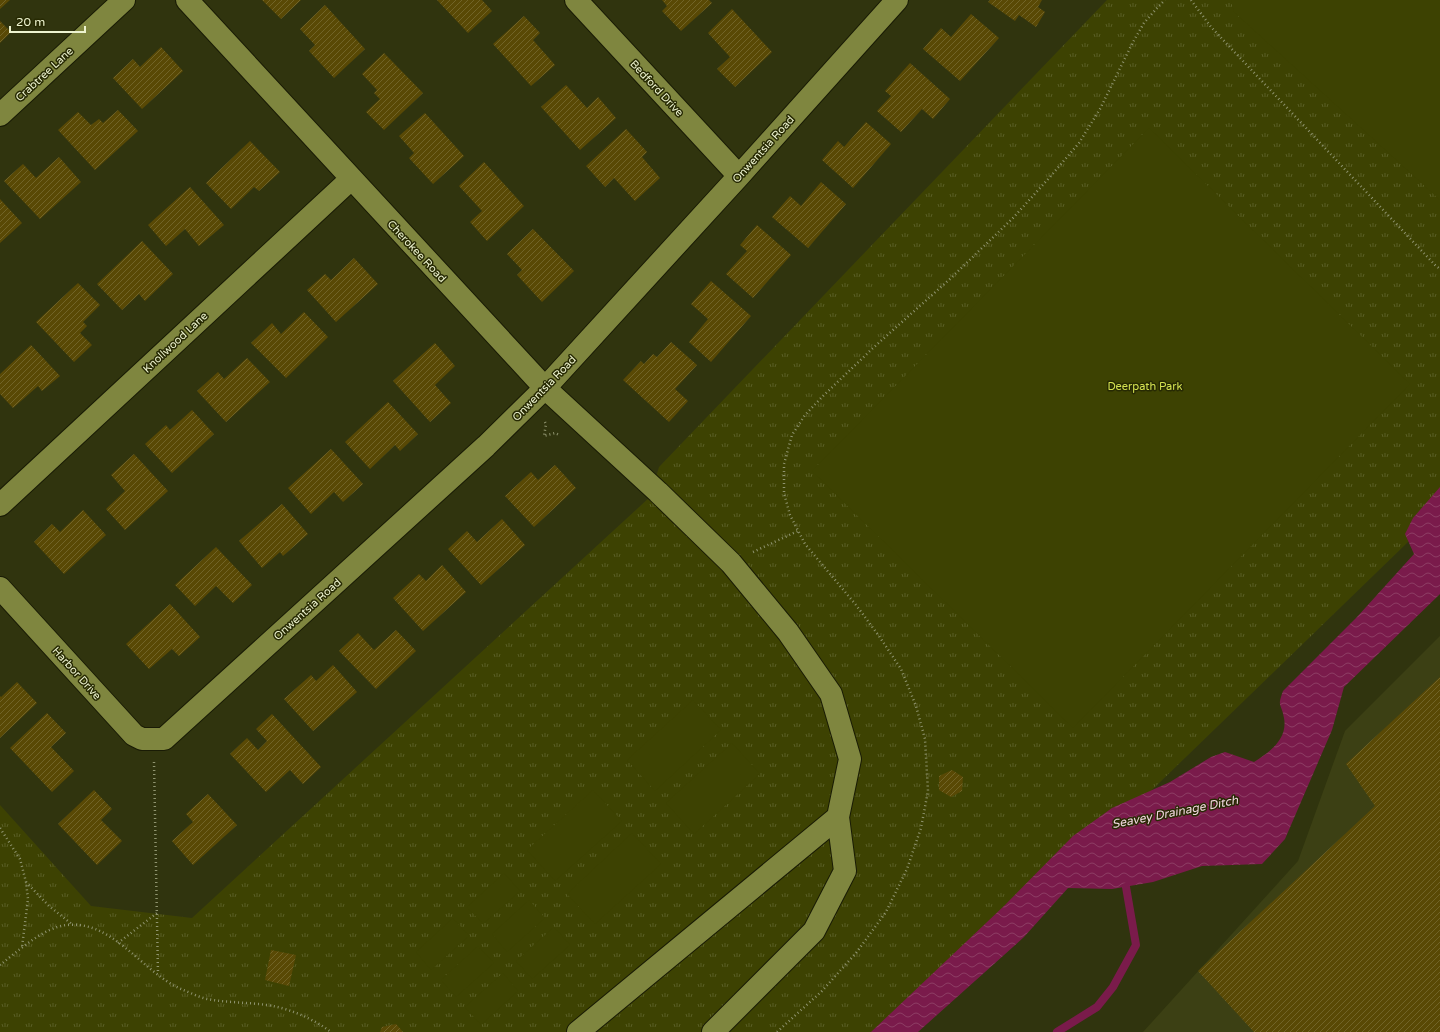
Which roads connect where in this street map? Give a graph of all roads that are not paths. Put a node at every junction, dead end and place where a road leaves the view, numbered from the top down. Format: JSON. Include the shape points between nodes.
{"nodes":[{"id":1,"x":124,"y":0,"type":"edge"},
{"id":2,"x":187,"y":0,"type":"edge"},
{"id":3,"x":576,"y":0,"type":"edge"},
{"id":4,"x":895,"y":3,"type":"edge"},
{"id":5,"x":0,"y":115,"type":"edge"},
{"id":6,"x":739,"y":176,"type":"junction"},
{"id":7,"x":351,"y":179,"type":"junction"},
{"id":8,"x":545,"y":388,"type":"junction"},
{"id":9,"x":0,"y":505,"type":"edge"},
{"id":10,"x":0,"y":588,"type":"edge"},
{"id":11,"x":159,"y":739,"type":"joint"},
{"id":12,"x":838,"y":817,"type":"junction"},
{"id":13,"x":578,"y":1032,"type":"edge"},
{"id":14,"x":713,"y":1032,"type":"edge"}],
"edges":[{"from":1,"to":5,"type":"street","name":"Crabtree Lane"},
{"from":2,"to":7,"type":"street","name":"Cherokee Road"},
{"from":3,"to":6,"type":"street","name":"Bedford Drive"},
{"from":4,"to":6,"type":"street","name":"Onwentsia Road"},
{"from":6,"to":8,"type":"street","name":"Onwentsia Road"},
{"from":7,"to":8,"type":"street","name":"Cherokee Road"},
{"from":7,"to":9,"type":"street","name":"Knollwood Lane"},
{"from":8,"to":11,"type":"street","name":"Onwentsia Road","via":[[486,446]]},
{"from":8,"to":12,"type":"street","name":"Cherokee Road","via":[[731,563],[788,632],[831,694],[850,759]]},
{"from":10,"to":11,"type":"street","name":"Harbor Drive","via":[[134,735],[142,739]]},
{"from":12,"to":13,"type":"street"},
{"from":12,"to":14,"type":"street","name":"Cherokee Road","via":[[845,871],[814,931]]}]}
